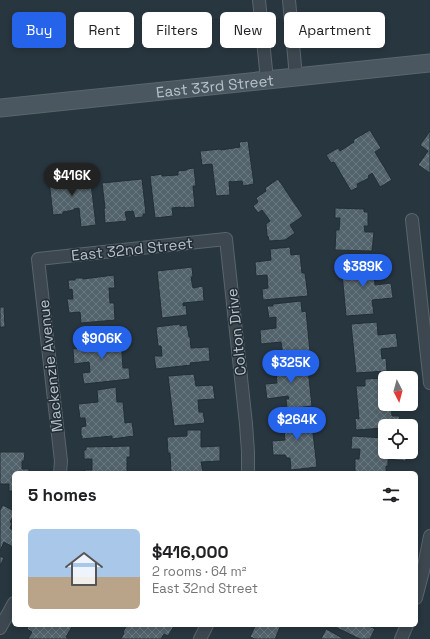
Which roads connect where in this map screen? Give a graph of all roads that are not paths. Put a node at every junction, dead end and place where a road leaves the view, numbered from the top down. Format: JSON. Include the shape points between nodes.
{"nodes":[{"id":1,"x":259,"y":0,"type":"edge"},
{"id":2,"x":289,"y":0,"type":"edge"},
{"id":3,"x":430,"y":63,"type":"edge"},
{"id":4,"x":296,"y":77,"type":"junction"},
{"id":5,"x":267,"y":80,"type":"junction"},
{"id":6,"x":0,"y":108,"type":"edge"},
{"id":7,"x":412,"y":220,"type":"dead end"},
{"id":8,"x":226,"y":239,"type":"joint"},
{"id":9,"x":38,"y":259,"type":"joint"},
{"id":10,"x":430,"y":383,"type":"edge"},
{"id":11,"x":60,"y":471,"type":"edge"},
{"id":12,"x":248,"y":471,"type":"edge"},
{"id":13,"x":430,"y":536,"type":"edge"},
{"id":14,"x":418,"y":590,"type":"edge"},
{"id":15,"x":12,"y":607,"type":"edge"},
{"id":16,"x":206,"y":627,"type":"edge"},
{"id":17,"x":406,"y":627,"type":"edge"},
{"id":18,"x":0,"y":628,"type":"edge"},
{"id":19,"x":200,"y":639,"type":"edge"},
{"id":20,"x":401,"y":639,"type":"edge"}],
"edges":[{"from":1,"to":5,"type":"street"},
{"from":2,"to":4,"type":"street"},
{"from":3,"to":4,"type":"street","name":"East 33rd Street"},
{"from":4,"to":5,"type":"street","name":"East 33rd Street"},
{"from":5,"to":6,"type":"street","name":"East 33rd Street"},
{"from":7,"to":10,"type":"street"},
{"from":8,"to":9,"type":"street","name":"East 32nd Street"},
{"from":8,"to":12,"type":"street","name":"Colton Drive","via":[[246,424]]},
{"from":9,"to":11,"type":"street","name":"Mackenzie Avenue"},
{"from":13,"to":14,"type":"street"},
{"from":15,"to":18,"type":"street"},
{"from":16,"to":19,"type":"street"},
{"from":17,"to":20,"type":"street"}]}
